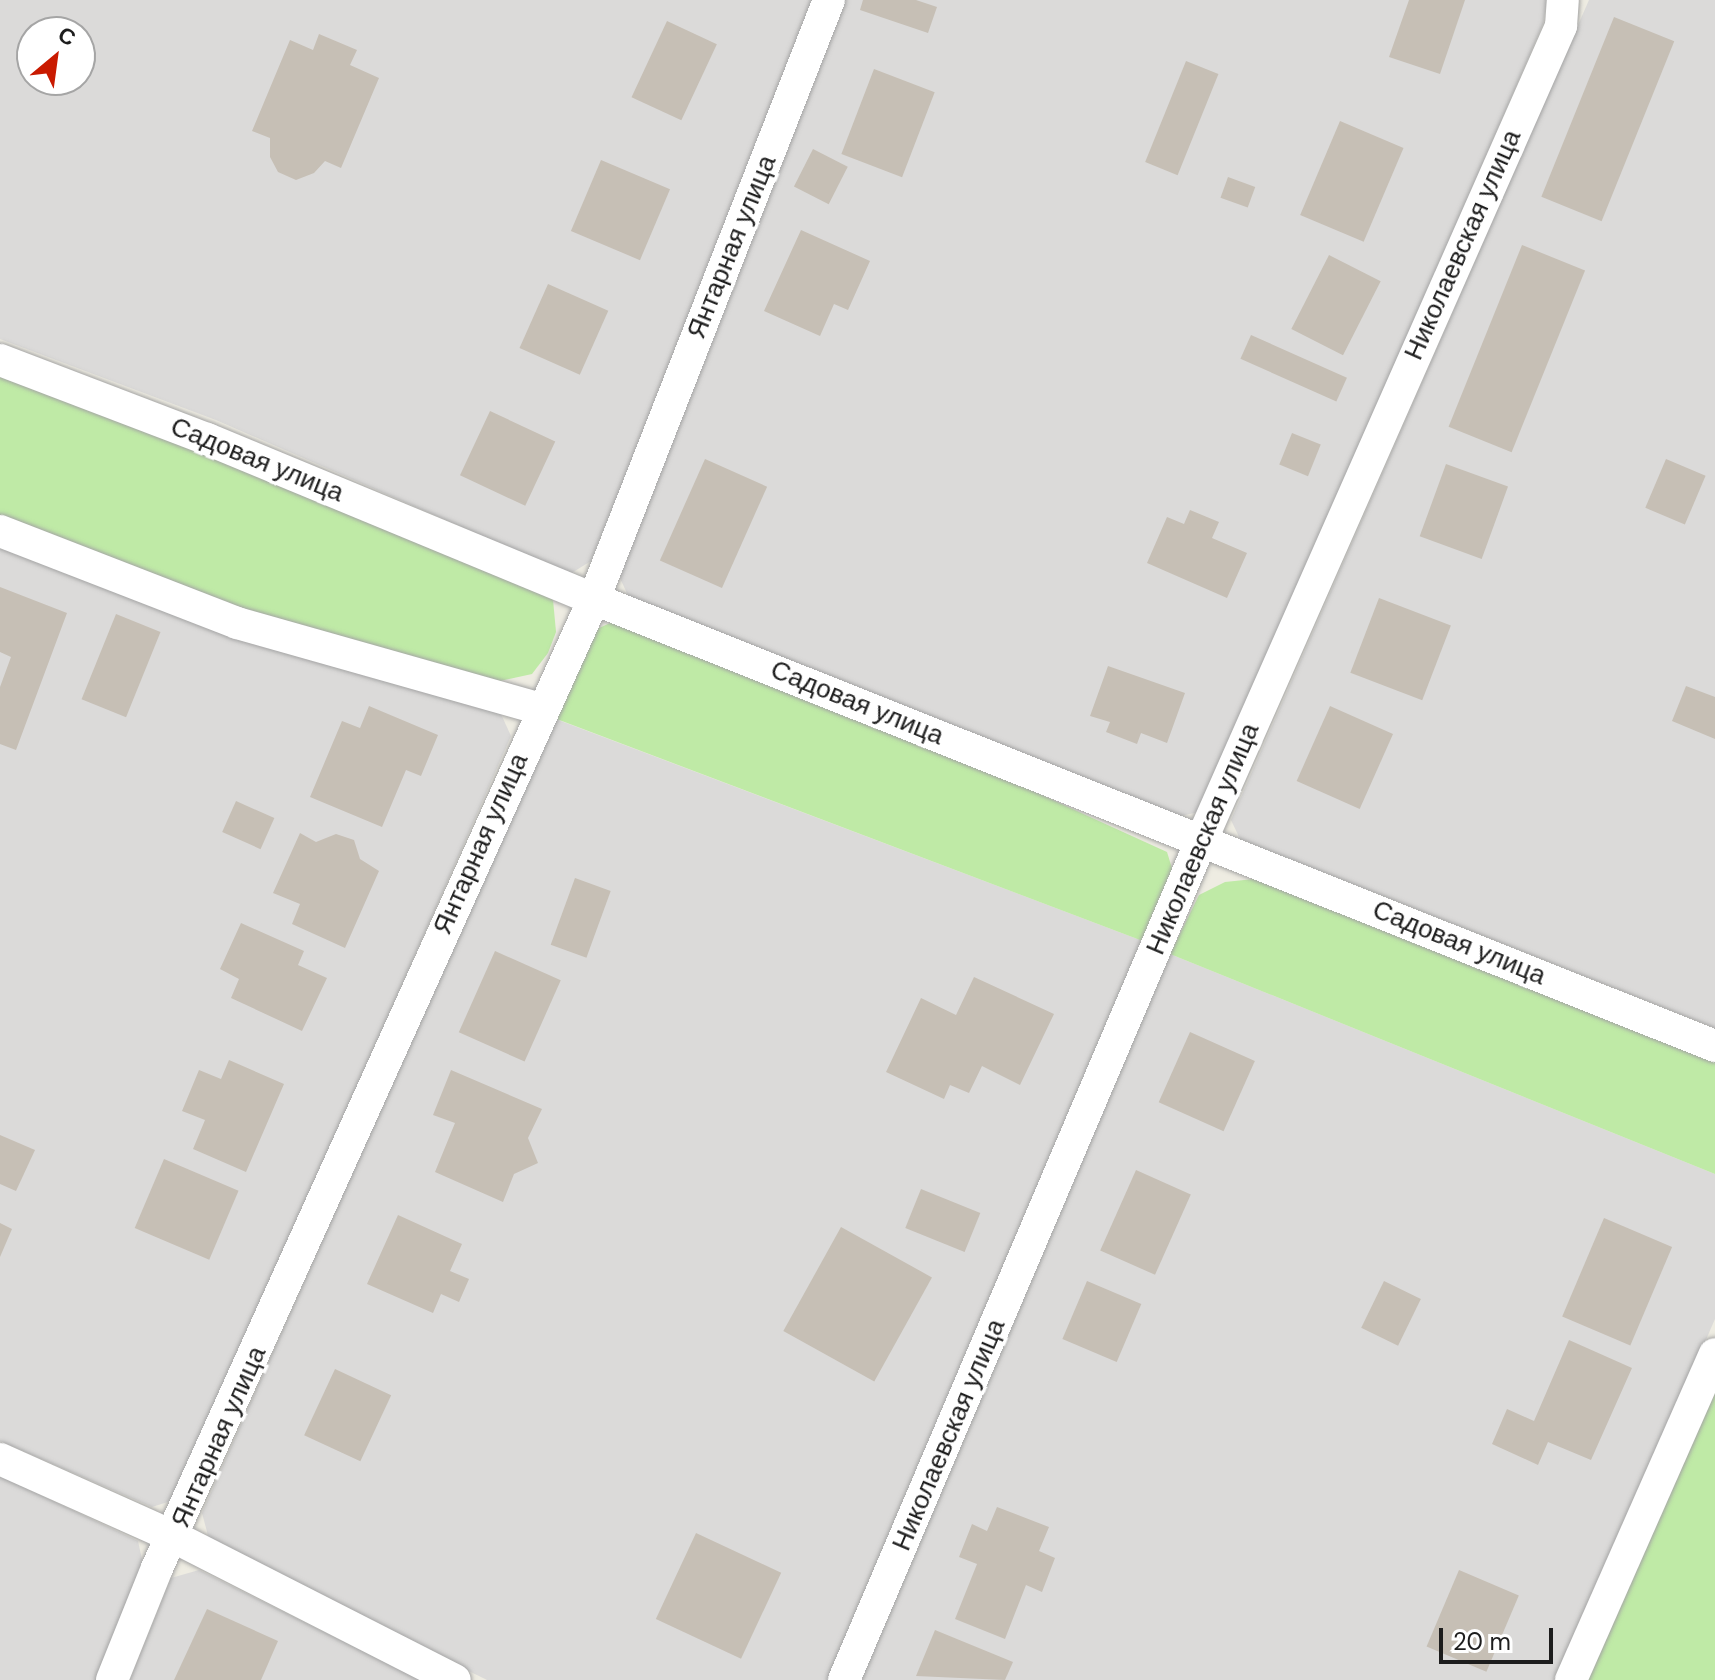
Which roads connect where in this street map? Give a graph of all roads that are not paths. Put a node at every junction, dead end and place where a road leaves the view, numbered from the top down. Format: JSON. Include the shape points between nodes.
{"nodes":[{"id":1,"x":829,"y":0,"type":"edge"},
{"id":2,"x":1563,"y":0,"type":"edge"},
{"id":3,"x":0,"y":360,"type":"edge"},
{"id":4,"x":0,"y":531,"type":"edge"},
{"id":5,"x":594,"y":599,"type":"junction"},
{"id":6,"x":540,"y":709,"type":"junction"},
{"id":7,"x":1202,"y":839,"type":"junction"},
{"id":8,"x":1715,"y":1046,"type":"edge"},
{"id":9,"x":1715,"y":1354,"type":"edge"},
{"id":10,"x":0,"y":1459,"type":"edge"},
{"id":11,"x":174,"y":1537,"type":"junction"},
{"id":12,"x":112,"y":1680,"type":"edge"},
{"id":13,"x":455,"y":1680,"type":"edge"},
{"id":14,"x":844,"y":1680,"type":"edge"},
{"id":15,"x":1571,"y":1680,"type":"edge"}],
"edges":[{"from":1,"to":5,"type":"street","name":"Янтарная улица"},
{"from":2,"to":7,"type":"street","name":"Николаевская улица","via":[[1561,26]]},
{"from":3,"to":5,"type":"street","name":"Садовая улица"},
{"from":4,"to":6,"type":"street","via":[[237,623]]},
{"from":5,"to":6,"type":"street","name":"Янтарная улица"},
{"from":5,"to":7,"type":"street","name":"Садовая улица"},
{"from":6,"to":11,"type":"street","name":"Янтарная улица"},
{"from":7,"to":8,"type":"street","name":"Садовая улица"},
{"from":7,"to":14,"type":"street","name":"Николаевская улица"},
{"from":9,"to":15,"type":"street"},
{"from":10,"to":11,"type":"street"},
{"from":11,"to":12,"type":"street","name":"Янтарная улица"},
{"from":11,"to":13,"type":"street"}]}
